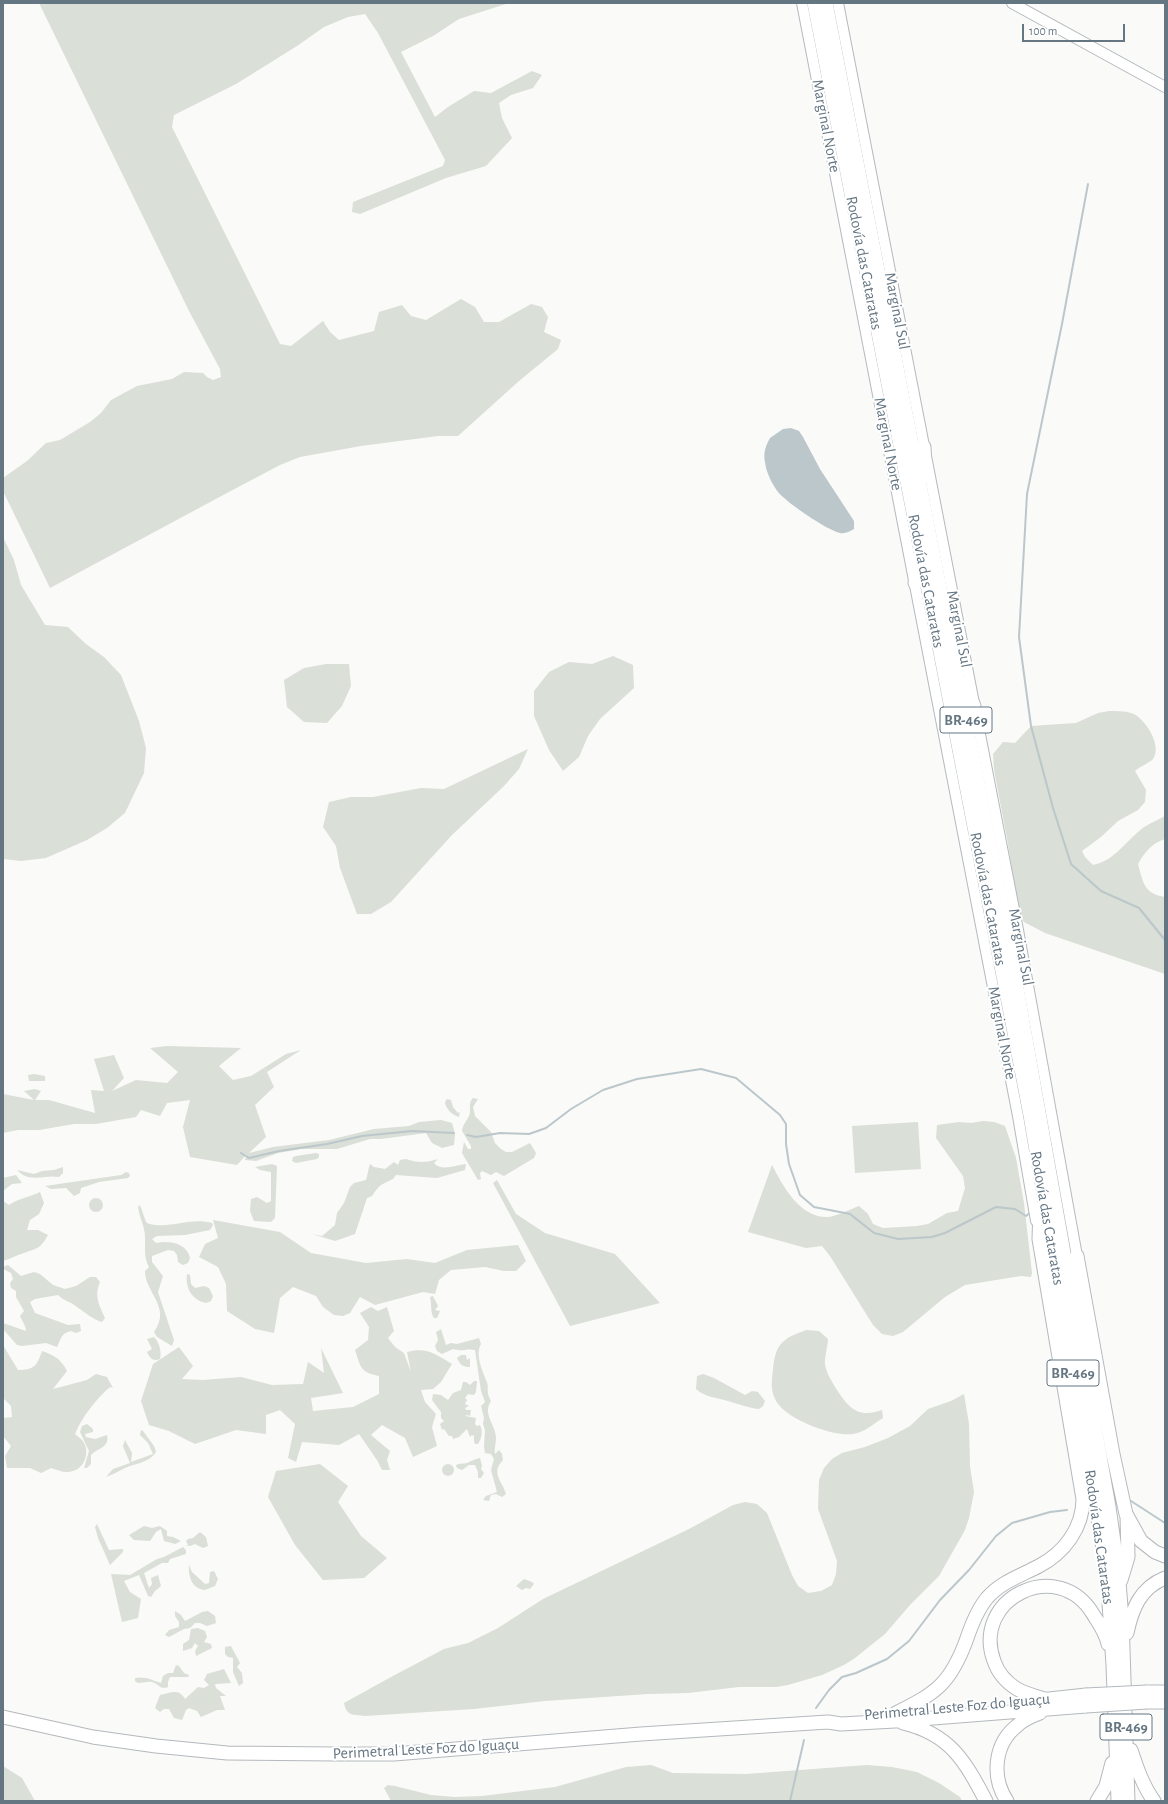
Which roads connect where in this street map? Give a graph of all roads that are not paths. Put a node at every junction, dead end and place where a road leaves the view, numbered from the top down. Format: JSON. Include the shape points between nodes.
{"nodes":[{"id":1,"x":802,"y":3,"type":"edge"},
{"id":2,"x":814,"y":3,"type":"edge"},
{"id":3,"x":826,"y":3,"type":"edge"},
{"id":4,"x":838,"y":3,"type":"edge"},
{"id":5,"x":1012,"y":3,"type":"edge"},
{"id":6,"x":1165,"y":87,"type":"edge"},
{"id":7,"x":924,"y":447,"type":"junction"},
{"id":8,"x":926,"y":513,"type":"junction"},
{"id":9,"x":920,"y":547,"type":"junction"},
{"id":10,"x":915,"y":583,"type":"junction"},
{"id":11,"x":954,"y":660,"type":"junction"},
{"id":12,"x":974,"y":706,"type":"junction"},
{"id":13,"x":1040,"y":1175,"type":"junction"},
{"id":14,"x":1039,"y":1239,"type":"junction"},
{"id":15,"x":1077,"y":1256,"type":"junction"},
{"id":16,"x":1072,"y":1303,"type":"junction"},
{"id":17,"x":1126,"y":1514,"type":"junction"},
{"id":18,"x":1165,"y":1556,"type":"edge"},
{"id":19,"x":1165,"y":1578,"type":"edge"},
{"id":20,"x":1119,"y":1587,"type":"junction"},
{"id":21,"x":1123,"y":1652,"type":"junction"},
{"id":22,"x":1113,"y":1665,"type":"junction"},
{"id":23,"x":1165,"y":1692,"type":"edge"},
{"id":24,"x":1147,"y":1697,"type":"junction"},
{"id":25,"x":1165,"y":1702,"type":"edge"},
{"id":26,"x":1049,"y":1704,"type":"junction"},
{"id":27,"x":3,"y":1717,"type":"edge"},
{"id":28,"x":896,"y":1717,"type":"junction"},
{"id":29,"x":1115,"y":1726,"type":"junction"},
{"id":30,"x":1126,"y":1736,"type":"junction"},
{"id":31,"x":986,"y":1801,"type":"edge"},
{"id":32,"x":1007,"y":1801,"type":"edge"},
{"id":33,"x":1097,"y":1801,"type":"edge"},
{"id":34,"x":1118,"y":1801,"type":"edge"},
{"id":35,"x":1128,"y":1801,"type":"edge"},
{"id":36,"x":1154,"y":1801,"type":"edge"}],
"edges":[{"from":1,"to":10,"type":"street","name":"Marginal Norte"},
{"from":2,"to":9,"type":"highway","name":"Rodovía das Cataratas","number":"BR-469"},
{"from":3,"to":8,"type":"highway","name":"Rodovía das Cataratas","number":"BR-469"},
{"from":4,"to":7,"type":"street","name":"Marginal Sul","number":"BR-469"},
{"from":5,"to":6,"type":"street"},
{"from":7,"to":8,"type":"highway"},
{"from":7,"to":12,"type":"street","name":"Marginal Sul","number":"BR-469"},
{"from":8,"to":11,"type":"highway","name":"Rodovía das Cataratas","number":"BR-469"},
{"from":9,"to":10,"type":"highway"},
{"from":9,"to":13,"type":"highway","name":"Rodovía das Cataratas","number":"BR-469"},
{"from":10,"to":14,"type":"street","name":"Marginal Norte","via":[[1018,1116]]},
{"from":11,"to":12,"type":"highway"},
{"from":11,"to":16,"type":"highway","name":"Rodovía das Cataratas","number":"BR-469","via":[[1006,926]]},
{"from":12,"to":15,"type":"street","name":"Marginal Sul","number":"BR-469"},
{"from":13,"to":14,"type":"highway"},
{"from":13,"to":22,"type":"highway","name":"Rodovía das Cataratas","number":"BR-469","via":[[1107,1572]]},
{"from":14,"to":28,"type":"highway","via":[[1083,1511],[1076,1530],[1058,1552],[1005,1583],[986,1600],[978,1612],[956,1665],[940,1687]]},
{"from":15,"to":16,"type":"highway"},
{"from":15,"to":17,"type":"highway"},
{"from":16,"to":20,"type":"highway","name":"Rodovía das Cataratas","number":"BR-469","via":[[1109,1507]]},
{"from":17,"to":18,"type":"highway","via":[[1141,1541]]},
{"from":17,"to":20,"type":"highway","via":[[1128,1557]]},
{"from":19,"to":21,"type":"highway","via":[[1151,1586],[1137,1602],[1131,1615]]},
{"from":20,"to":21,"type":"highway","name":"Rodovía das Cataratas","number":"BR-469"},
{"from":21,"to":30,"type":"highway","name":"Rodovía das Cataratas","number":"BR-469"},
{"from":22,"to":26,"type":"highway","via":[[1107,1638],[1081,1599],[1068,1591],[1053,1587],[1037,1587],[1022,1591],[1009,1600],[995,1618],[991,1633],[992,1657],[1009,1683]]},
{"from":22,"to":29,"type":"highway","name":"Rodovía das Cataratas","number":"BR-469"},
{"from":23,"to":24,"type":"highway"},
{"from":24,"to":25,"type":"highway"},
{"from":24,"to":26,"type":"highway","name":"Perimetral Leste Foz do Iguaçu","bridge":true},
{"from":26,"to":28,"type":"highway","name":"Perimetral Leste Foz do Iguaçu"},
{"from":26,"to":32,"type":"highway","via":[[1018,1725],[1001,1747],[997,1774],[1000,1788]]},
{"from":27,"to":28,"type":"highway","name":"Perimetral Leste Foz do Iguaçu","via":[[93,1737],[227,1753],[394,1754],[641,1734],[828,1722],[841,1724]]},
{"from":28,"to":31,"type":"highway","via":[[948,1744],[964,1762]]},
{"from":29,"to":33,"type":"highway","via":[[1111,1771]]},
{"from":29,"to":34,"type":"highway","name":"Rodovía das Cataratas","number":"BR-469"},
{"from":30,"to":35,"type":"highway","name":"Rodovía das Cataratas","number":"BR-469"},
{"from":30,"to":36,"type":"highway","via":[[1138,1771]]}]}
